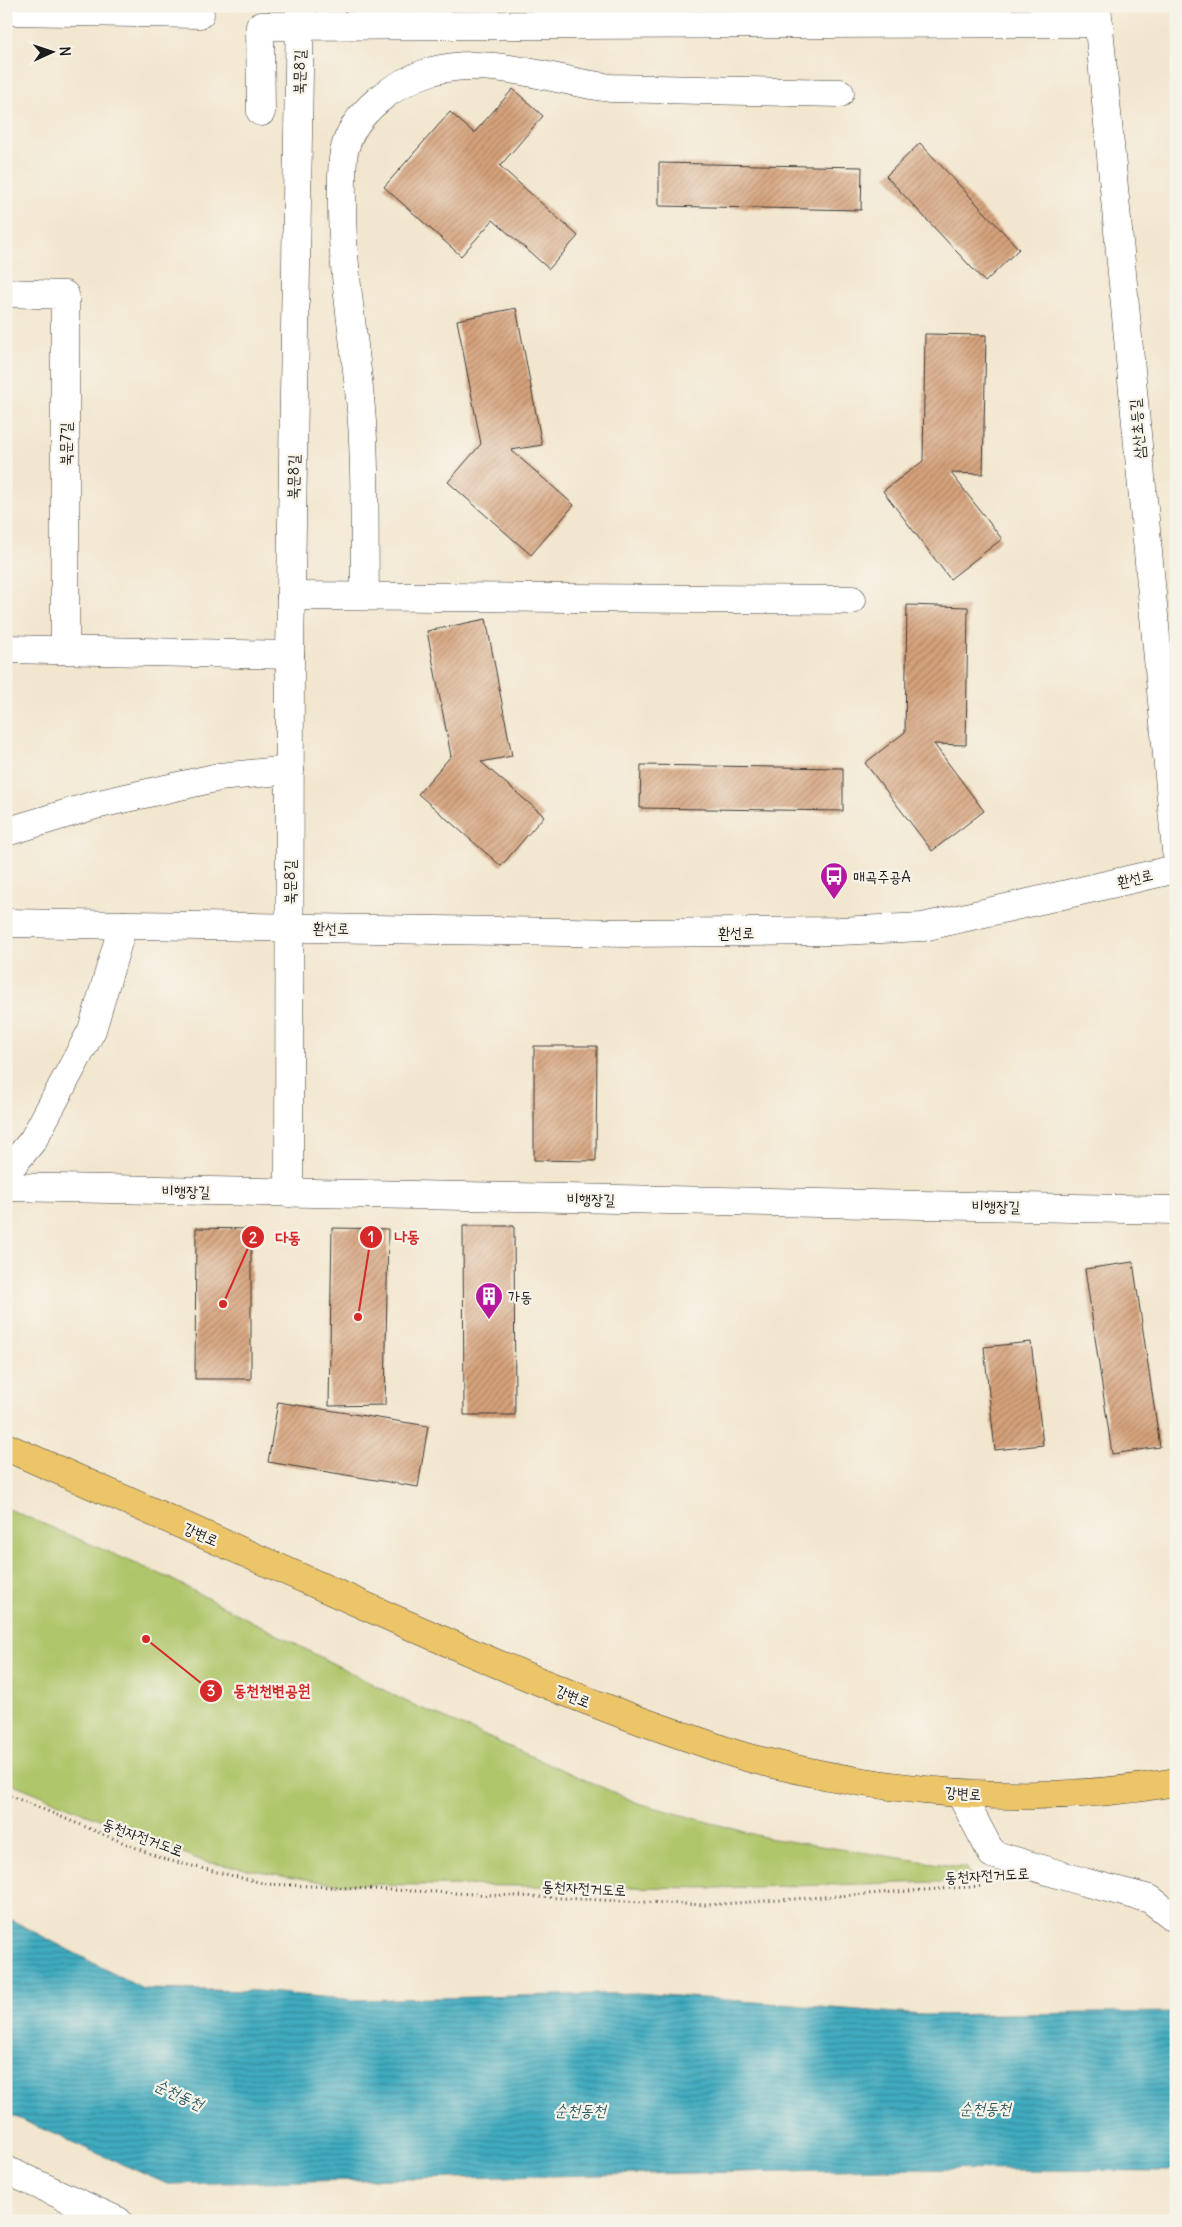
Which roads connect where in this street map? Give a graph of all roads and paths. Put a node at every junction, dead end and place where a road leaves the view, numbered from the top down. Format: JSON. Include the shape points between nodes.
{"nodes":[{"id":1,"x":6,"y":11,"type":"edge"},
{"id":2,"x":200,"y":14,"type":"dead end"},
{"id":3,"x":1098,"y":15,"type":"edge"},
{"id":4,"x":299,"y":17,"type":"edge"},
{"id":5,"x":840,"y":93,"type":"dead end"},
{"id":6,"x":261,"y":112,"type":"dead end"},
{"id":7,"x":6,"y":293,"type":"edge"},
{"id":8,"x":291,"y":596,"type":"junction"},
{"id":9,"x":364,"y":596,"type":"junction"},
{"id":10,"x":852,"y":600,"type":"dead end"},
{"id":11,"x":6,"y":649,"type":"edge"},
{"id":12,"x":65,"y":650,"type":"junction"},
{"id":13,"x":290,"y":655,"type":"junction"},
{"id":14,"x":290,"y":770,"type":"junction"},
{"id":15,"x":6,"y":832,"type":"edge"},
{"id":16,"x":1176,"y":851,"type":"edge"},
{"id":17,"x":1176,"y":869,"type":"edge"},
{"id":18,"x":6,"y":923,"type":"edge"},
{"id":19,"x":123,"y":925,"type":"junction"},
{"id":20,"x":289,"y":927,"type":"junction"},
{"id":21,"x":6,"y":1173,"type":"edge"},
{"id":22,"x":6,"y":1187,"type":"edge"},
{"id":23,"x":289,"y":1193,"type":"junction"},
{"id":24,"x":1176,"y":1210,"type":"edge"},
{"id":25,"x":6,"y":1447,"type":"edge"},
{"id":26,"x":1176,"y":1782,"type":"edge"},
{"id":27,"x":6,"y":1794,"type":"edge"},
{"id":28,"x":961,"y":1795,"type":"junction"},
{"id":29,"x":992,"y":1885,"type":"dead end"},
{"id":30,"x":1176,"y":1919,"type":"edge"},
{"id":31,"x":6,"y":2170,"type":"edge"},
{"id":32,"x":118,"y":2221,"type":"edge"}],
"edges":[{"from":1,"to":2,"type":"street"},
{"from":3,"to":4,"type":"street","name":"북문8길"},
{"from":3,"to":16,"type":"street","name":"삼산초등길"},
{"from":4,"to":6,"type":"street","via":[[260,26]]},
{"from":4,"to":8,"type":"street","name":"북문8길"},
{"from":5,"to":9,"type":"street","via":[[611,88],[482,66],[432,71],[379,99],[362,116],[344,151],[342,222],[362,424]]},
{"from":7,"to":12,"type":"street","name":"북문7길","via":[[65,296]]},
{"from":8,"to":9,"type":"street"},
{"from":8,"to":13,"type":"street","name":"북문8길"},
{"from":9,"to":10,"type":"street"},
{"from":11,"to":12,"type":"street"},
{"from":12,"to":13,"type":"street"},
{"from":13,"to":14,"type":"street","name":"북문8길"},
{"from":14,"to":15,"type":"street","via":[[219,777],[95,805]]},
{"from":14,"to":20,"type":"street","name":"북문8길"},
{"from":17,"to":20,"type":"street","name":"환선로","via":[[923,927],[638,933]]},
{"from":18,"to":19,"type":"street","name":"환선로"},
{"from":19,"to":20,"type":"street","name":"환선로"},
{"from":19,"to":21,"type":"street","via":[[92,1030],[33,1140]]},
{"from":20,"to":23,"type":"street"},
{"from":22,"to":23,"type":"street","name":"비행장길"},
{"from":23,"to":24,"type":"street","name":"비행장길"},
{"from":25,"to":28,"type":"main road","name":"강변로","via":[[611,1712],[755,1760],[867,1783]]},
{"from":26,"to":28,"type":"main road","name":"강변로","via":[[1058,1796]]},
{"from":27,"to":29,"type":"path","name":"동천자전거도로","via":[[163,1859],[267,1884],[706,1905]]},
{"from":28,"to":30,"type":"street","via":[[992,1854],[1150,1899]]},
{"from":31,"to":32,"type":"street"}]}
